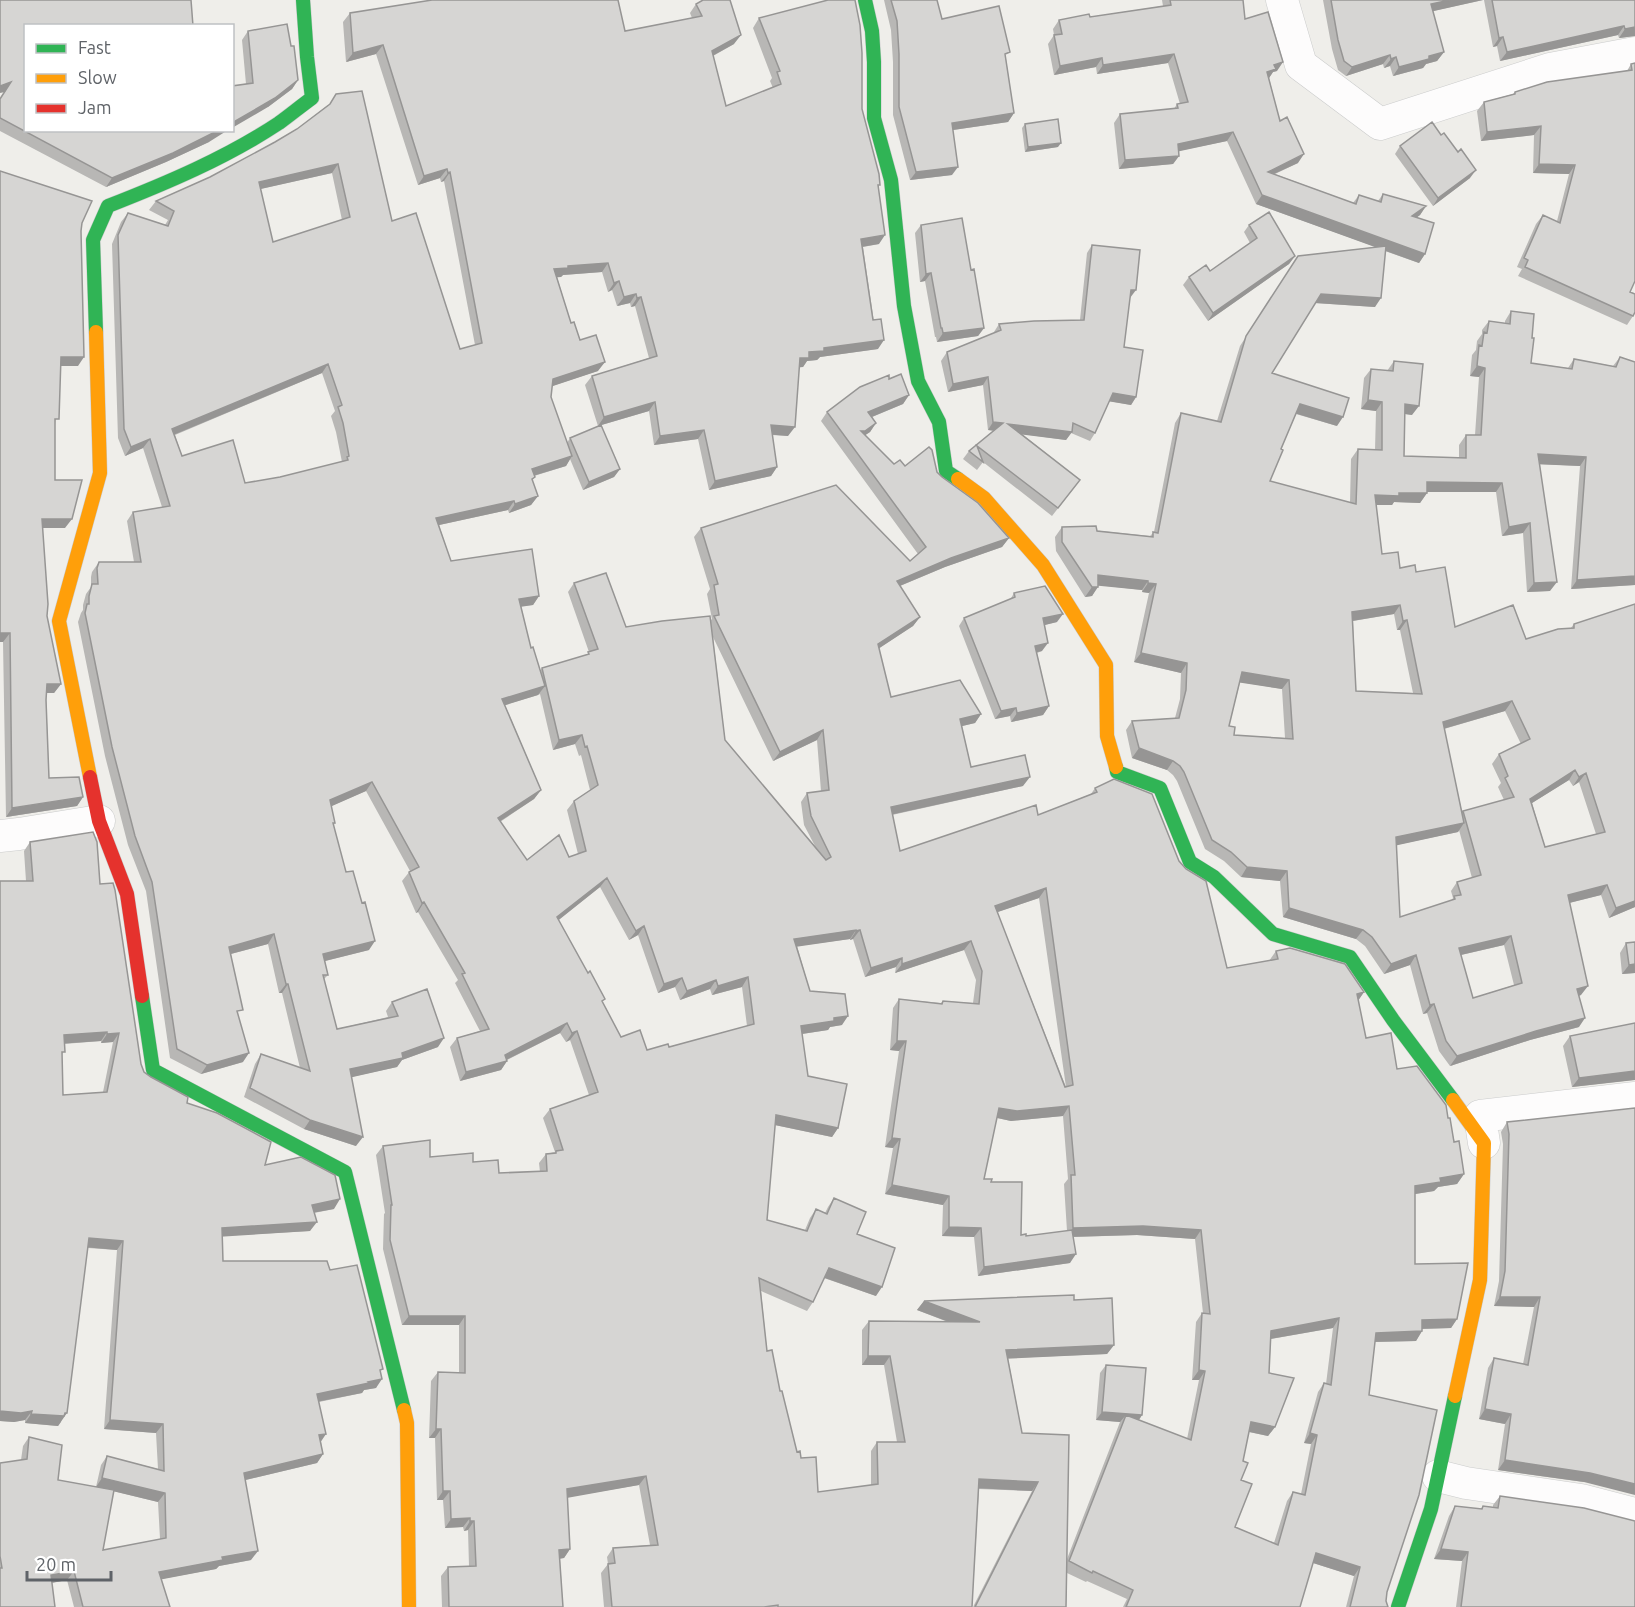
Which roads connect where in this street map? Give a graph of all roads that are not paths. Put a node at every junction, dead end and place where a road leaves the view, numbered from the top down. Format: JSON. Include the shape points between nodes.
{"nodes":[{"id":1,"x":303,"y":0,"type":"edge"},
{"id":2,"x":865,"y":0,"type":"edge"},
{"id":3,"x":1282,"y":0,"type":"edge"},
{"id":4,"x":1635,"y":53,"type":"edge"},
{"id":5,"x":99,"y":822,"type":"junction"},
{"id":6,"x":0,"y":836,"type":"edge"},
{"id":7,"x":1635,"y":1098,"type":"edge"},
{"id":8,"x":1484,"y":1143,"type":"junction"},
{"id":9,"x":1438,"y":1476,"type":"junction"},
{"id":10,"x":1635,"y":1514,"type":"edge"},
{"id":11,"x":409,"y":1607,"type":"edge"},
{"id":12,"x":1398,"y":1607,"type":"edge"}],
"edges":[{"from":1,"to":5,"type":"street","via":[[312,98],[238,147],[153,189],[108,206],[93,240],[100,473],[59,621]]},
{"from":2,"to":8,"type":"street","via":[[872,31],[874,118],[891,180],[904,306],[918,381],[939,422],[946,471],[984,498],[1043,565],[1106,665],[1107,736],[1117,772],[1160,788],[1190,862],[1214,877],[1273,934],[1350,957]]},
{"from":3,"to":4,"type":"street","via":[[1301,65],[1380,124],[1550,69]]},
{"from":5,"to":6,"type":"street"},
{"from":5,"to":11,"type":"street","via":[[127,894],[153,1070],[345,1172],[407,1423]]},
{"from":7,"to":8,"type":"street","via":[[1480,1116]]},
{"from":8,"to":9,"type":"street","via":[[1480,1280]]},
{"from":9,"to":10,"type":"street","via":[[1581,1500]]},
{"from":9,"to":12,"type":"street"}]}
